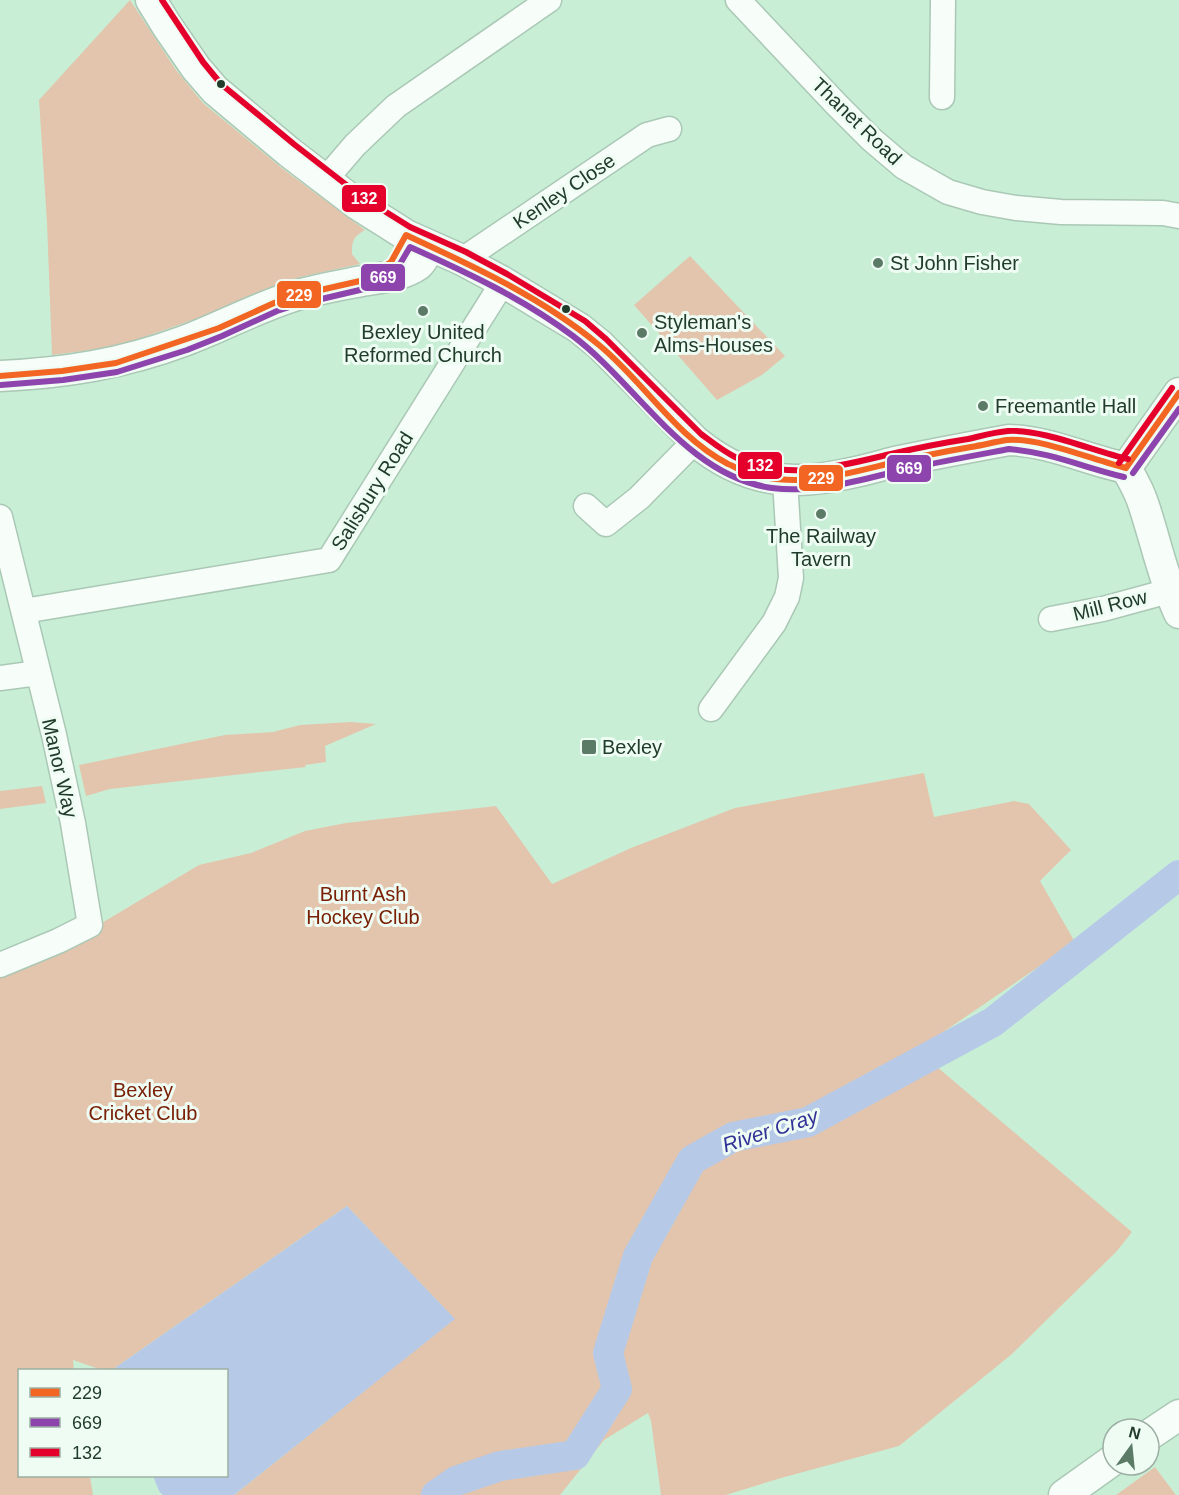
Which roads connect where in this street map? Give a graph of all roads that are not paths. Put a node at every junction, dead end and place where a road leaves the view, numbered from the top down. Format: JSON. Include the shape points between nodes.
{"nodes":[{"id":1,"x":151,"y":0,"type":"edge"},
{"id":2,"x":549,"y":0,"type":"edge"},
{"id":3,"x":738,"y":0,"type":"edge"},
{"id":4,"x":944,"y":0,"type":"edge"},
{"id":5,"x":942,"y":97,"type":"dead end"},
{"id":6,"x":669,"y":129,"type":"dead end"},
{"id":7,"x":325,"y":180,"type":"junction"},
{"id":8,"x":1179,"y":216,"type":"edge"},
{"id":9,"x":418,"y":241,"type":"junction"},
{"id":10,"x":462,"y":260,"type":"junction"},
{"id":11,"x":503,"y":282,"type":"junction"},
{"id":12,"x":0,"y":376,"type":"edge"},
{"id":13,"x":1179,"y":393,"type":"edge"},
{"id":14,"x":695,"y":441,"type":"junction"},
{"id":15,"x":1126,"y":468,"type":"junction"},
{"id":16,"x":785,"y":480,"type":"junction"},
{"id":17,"x":586,"y":506,"type":"dead end"},
{"id":18,"x":0,"y":517,"type":"edge"},
{"id":19,"x":1174,"y":602,"type":"edge"},
{"id":20,"x":24,"y":610,"type":"junction"},
{"id":21,"x":1051,"y":619,"type":"dead end"},
{"id":22,"x":38,"y":673,"type":"junction"},
{"id":23,"x":0,"y":678,"type":"edge"},
{"id":24,"x":711,"y":709,"type":"dead end"},
{"id":25,"x":0,"y":965,"type":"edge"},
{"id":26,"x":1179,"y":1415,"type":"edge"},
{"id":27,"x":1161,"y":1427,"type":"edge"},
{"id":28,"x":1101,"y":1469,"type":"edge"},
{"id":29,"x":1064,"y":1495,"type":"edge"}],
"edges":[{"from":1,"to":7,"type":"main road","via":[[215,90]]},
{"from":2,"to":7,"type":"street","via":[[396,106]]},
{"from":3,"to":8,"type":"street","name":"Thanet Road","via":[[871,139],[904,167],[948,192],[1016,208]]},
{"from":4,"to":5,"type":"street"},
{"from":6,"to":10,"type":"street","name":"Kenley Close","via":[[647,135]]},
{"from":7,"to":9,"type":"main road"},
{"from":9,"to":10,"type":"main road"},
{"from":9,"to":12,"type":"main road","via":[[360,281],[294,296],[184,341],[116,363]]},
{"from":10,"to":11,"type":"main road"},
{"from":11,"to":14,"type":"main road","via":[[600,345]]},
{"from":11,"to":20,"type":"street","name":"Salisbury Road","via":[[329,560]]},
{"from":13,"to":15,"type":"main road"},
{"from":14,"to":16,"type":"main road","via":[[731,466]]},
{"from":14,"to":17,"type":"street","via":[[639,498],[606,524]]},
{"from":15,"to":16,"type":"main road","via":[[1039,444],[1009,440],[845,475]]},
{"from":15,"to":19,"type":"main road","via":[[1144,506]]},
{"from":16,"to":24,"type":"street","via":[[791,578],[787,597],[774,623]]},
{"from":18,"to":20,"type":"street","name":"Manor Way"},
{"from":19,"to":21,"type":"street","name":"Mill Row"},
{"from":20,"to":22,"type":"street","name":"Manor Way"},
{"from":22,"to":23,"type":"street"},
{"from":22,"to":25,"type":"street","name":"Manor Way","via":[[73,823],[90,925]]},
{"from":26,"to":27,"type":"main road"},
{"from":28,"to":29,"type":"main road"}]}
